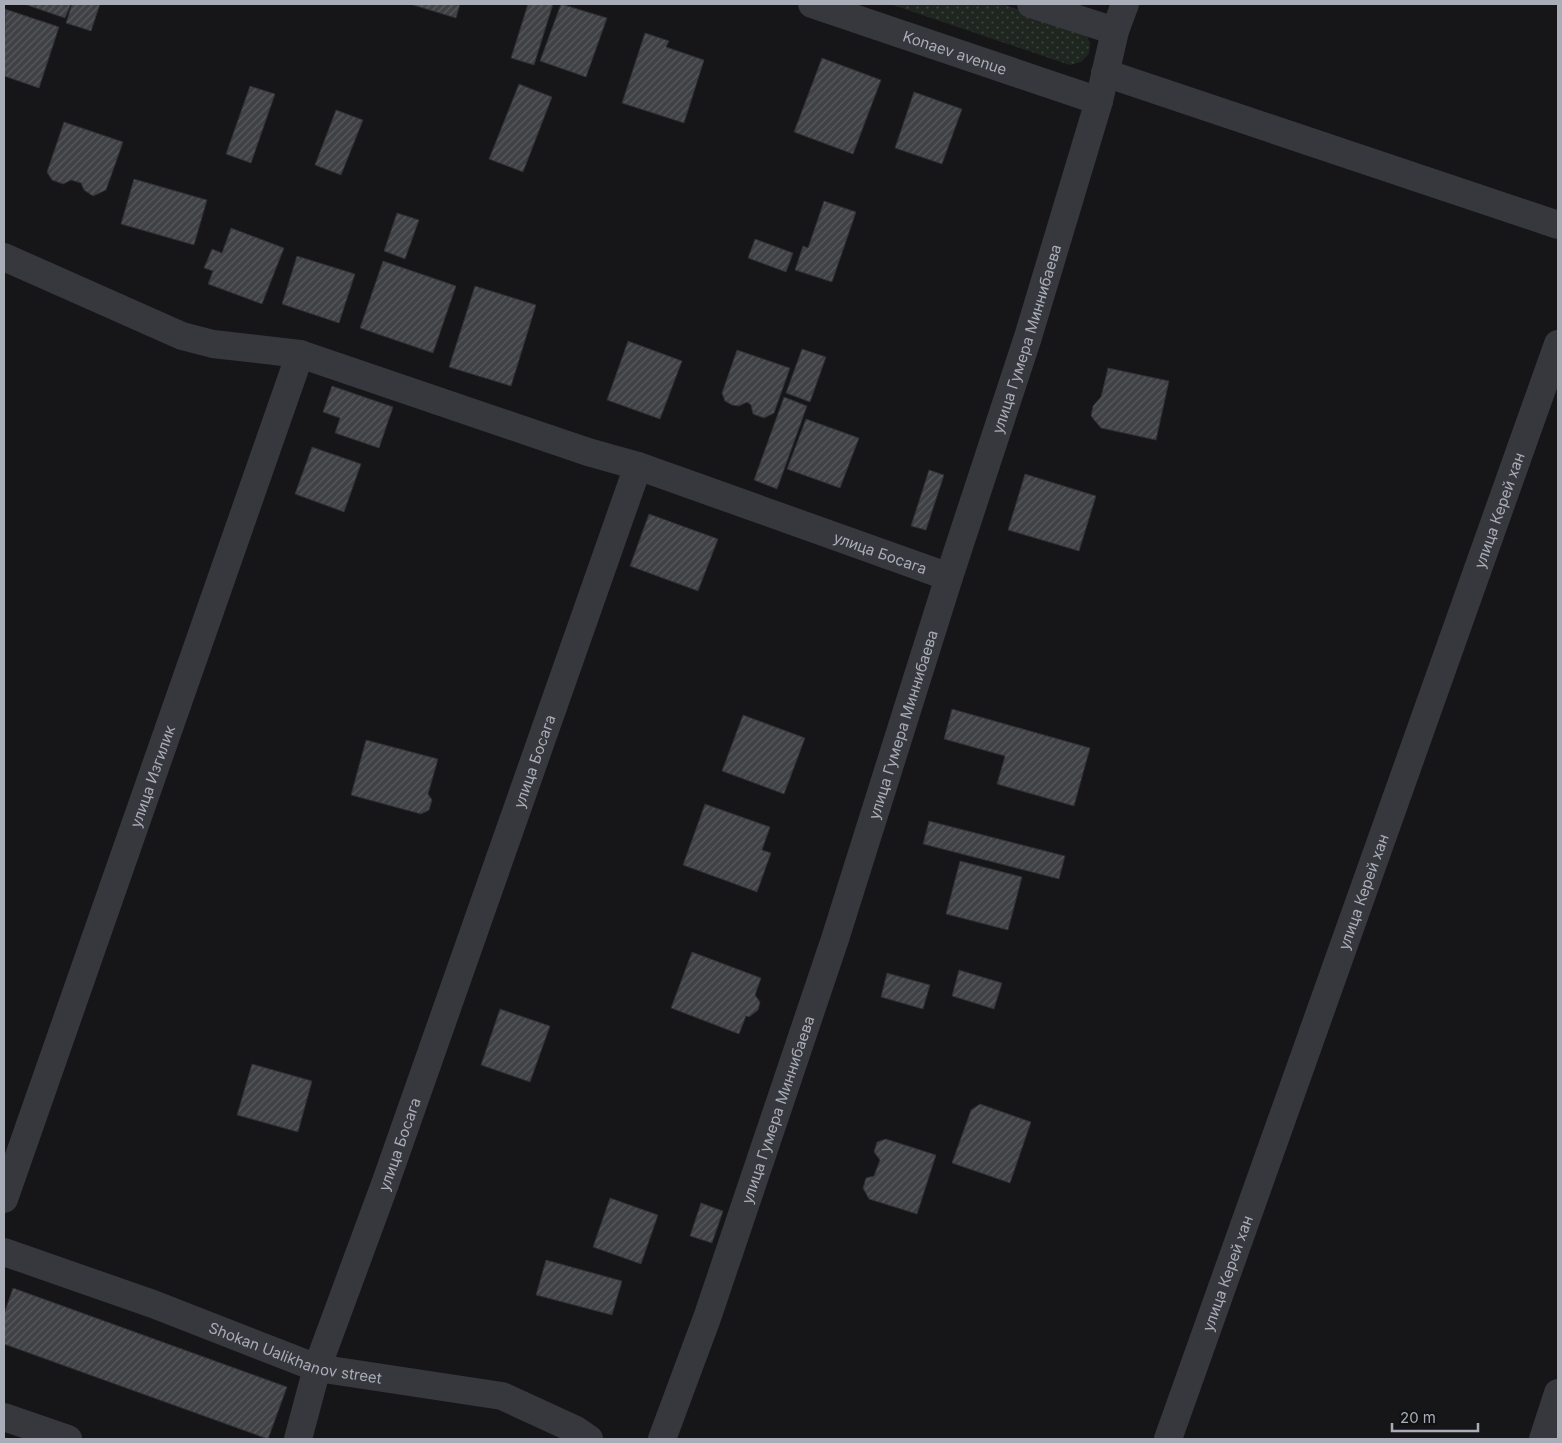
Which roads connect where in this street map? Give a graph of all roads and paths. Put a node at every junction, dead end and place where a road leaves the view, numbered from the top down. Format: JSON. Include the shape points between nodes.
{"nodes":[{"id":1,"x":812,"y":4,"type":"edge"},
{"id":2,"x":1031,"y":4,"type":"edge"},
{"id":3,"x":1125,"y":4,"type":"edge"},
{"id":4,"x":1114,"y":31,"type":"junction"},
{"id":5,"x":1105,"y":73,"type":"junction"},
{"id":6,"x":1099,"y":101,"type":"junction"},
{"id":7,"x":1558,"y":225,"type":"edge"},
{"id":8,"x":4,"y":257,"type":"edge"},
{"id":9,"x":1558,"y":344,"type":"edge"},
{"id":10,"x":300,"y":354,"type":"junction"},
{"id":11,"x":638,"y":466,"type":"junction"},
{"id":12,"x":949,"y":577,"type":"junction"},
{"id":13,"x":4,"y":1199,"type":"edge"},
{"id":14,"x":4,"y":1252,"type":"edge"},
{"id":15,"x":318,"y":1368,"type":"junction"},
{"id":16,"x":1558,"y":1393,"type":"edge"},
{"id":17,"x":4,"y":1417,"type":"edge"},
{"id":18,"x":68,"y":1439,"type":"edge"},
{"id":19,"x":298,"y":1439,"type":"edge"},
{"id":20,"x":589,"y":1439,"type":"edge"},
{"id":21,"x":662,"y":1439,"type":"edge"},
{"id":22,"x":1168,"y":1439,"type":"edge"},
{"id":23,"x":1543,"y":1439,"type":"edge"}],
"edges":[{"from":1,"to":6,"type":"street","name":"Konaev avenue"},
{"from":2,"to":4,"type":"street"},
{"from":3,"to":4,"type":"street","name":"улица Гумера Миннибаева"},
{"from":4,"to":5,"type":"street","name":"улица Гумера Миннибаева"},
{"from":5,"to":6,"type":"street","name":"улица Гумера Миннибаева"},
{"from":5,"to":7,"type":"street"},
{"from":6,"to":12,"type":"street","name":"улица Гумера Миннибаева","via":[[1028,337]]},
{"from":8,"to":10,"type":"street","via":[[182,336],[212,344]]},
{"from":9,"to":22,"type":"street","name":"улица Керей хан"},
{"from":10,"to":11,"type":"street"},
{"from":10,"to":13,"type":"street","name":"улица Изгилик"},
{"from":11,"to":12,"type":"street","name":"улица Босага"},
{"from":11,"to":15,"type":"street","name":"улица Босага"},
{"from":12,"to":21,"type":"street","name":"улица Гумера Миннибаева","via":[[835,939],[707,1318]]},
{"from":14,"to":15,"type":"street","name":"Shokan Ualikhanov street","via":[[152,1304]]},
{"from":15,"to":19,"type":"street","name":"улица Босага"},
{"from":15,"to":20,"type":"street","name":"Shokan Ualikhanov street","via":[[502,1396]]},
{"from":16,"to":23,"type":"street"},
{"from":17,"to":18,"type":"street"}]}
